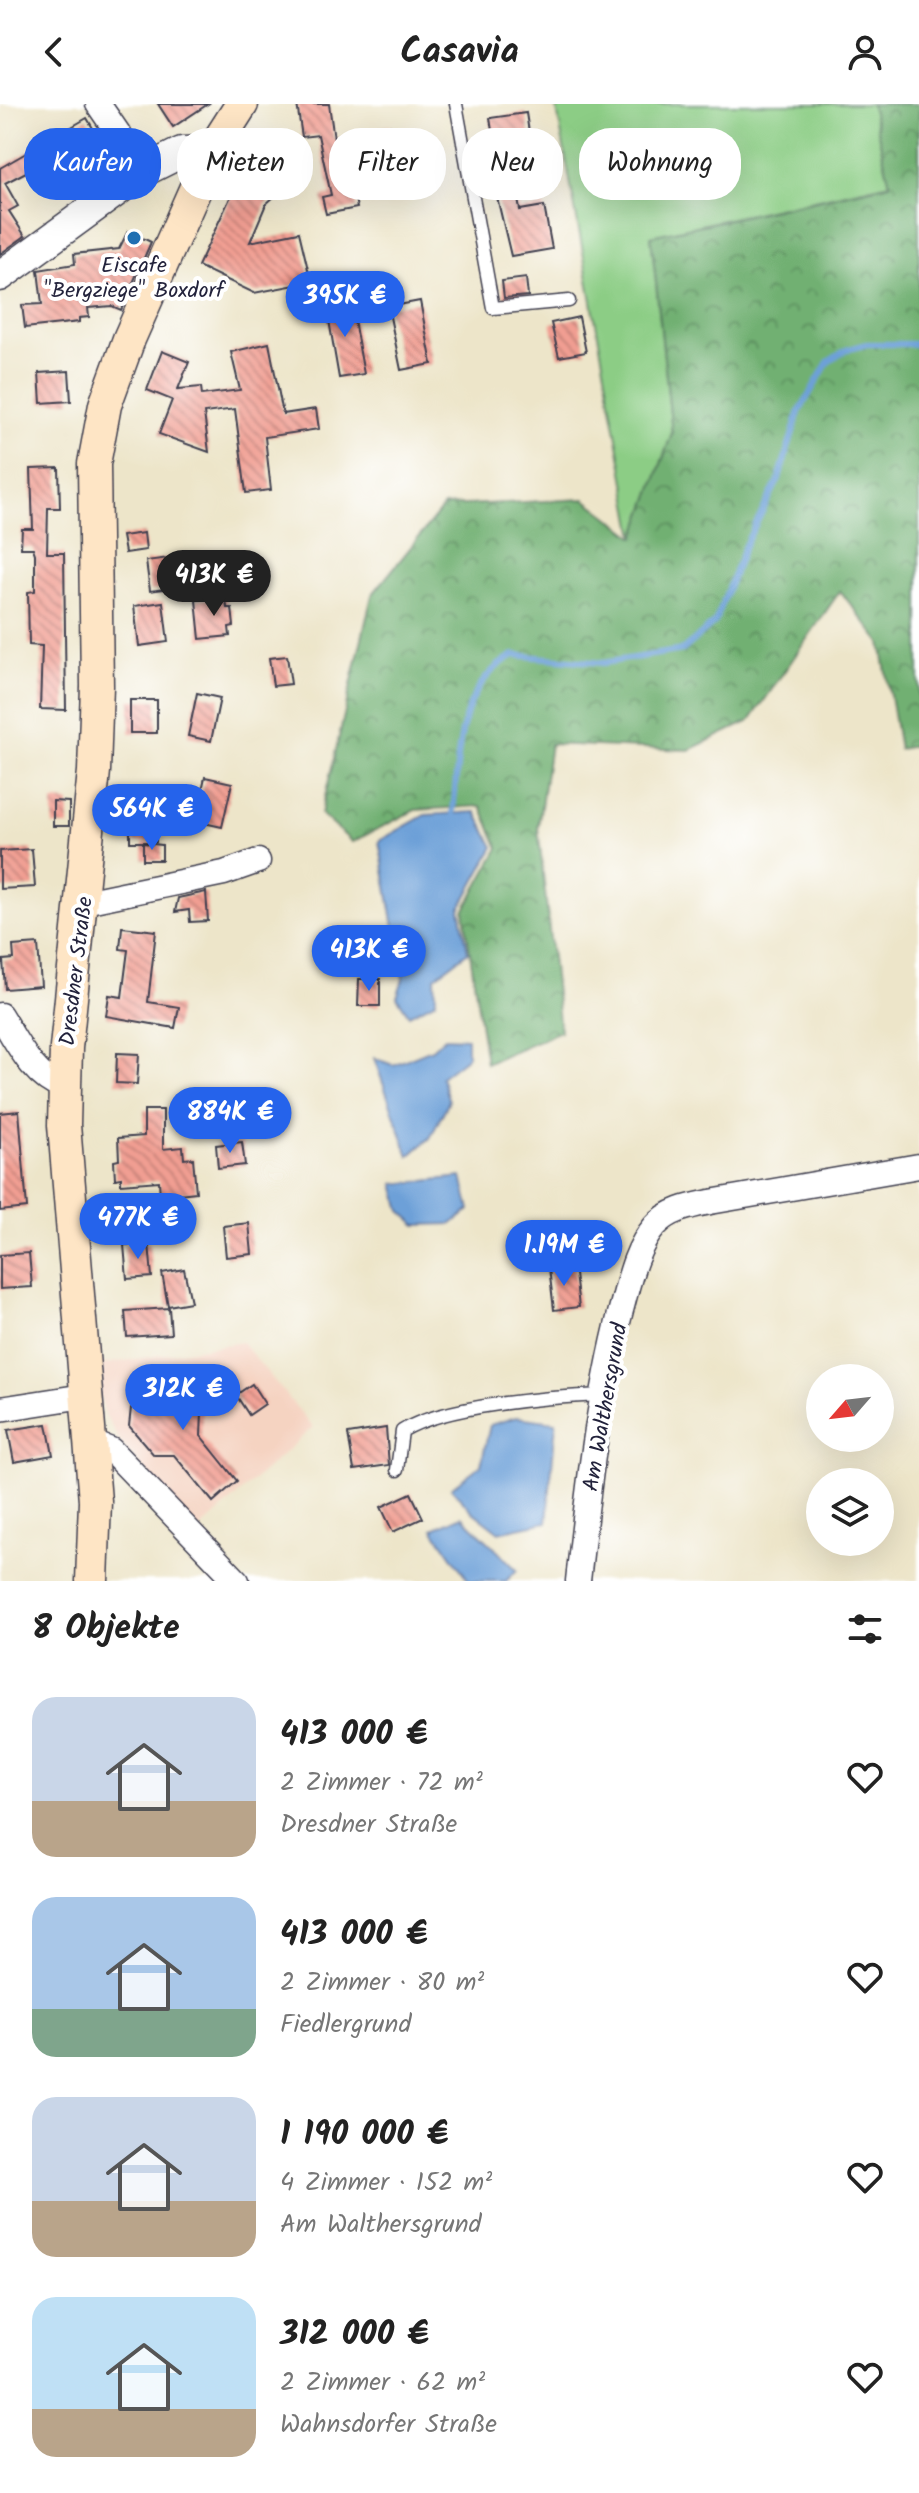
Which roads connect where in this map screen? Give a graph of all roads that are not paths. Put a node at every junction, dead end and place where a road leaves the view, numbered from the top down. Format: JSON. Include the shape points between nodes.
{"nodes":[{"id":1,"x":98,"y":104,"type":"edge"},
{"id":2,"x":242,"y":104,"type":"edge"},
{"id":3,"x":456,"y":104,"type":"edge"},
{"id":4,"x":114,"y":128,"type":"edge"},
{"id":5,"x":227,"y":128,"type":"edge"},
{"id":6,"x":104,"y":200,"type":"edge"},
{"id":7,"x":190,"y":200,"type":"edge"},
{"id":8,"x":0,"y":276,"type":"edge"},
{"id":9,"x":569,"y":301,"type":"dead end"},
{"id":10,"x":258,"y":861,"type":"dead end"},
{"id":11,"x":84,"y":902,"type":"junction"},
{"id":12,"x":0,"y":1015,"type":"edge"},
{"id":13,"x":64,"y":1088,"type":"junction"},
{"id":14,"x":919,"y":1166,"type":"edge"},
{"id":15,"x":601,"y":1395,"type":"junction"},
{"id":16,"x":84,"y":1396,"type":"junction"},
{"id":17,"x":0,"y":1409,"type":"edge"},
{"id":18,"x":90,"y":1442,"type":"junction"},
{"id":19,"x":397,"y":1470,"type":"dead end"},
{"id":20,"x":92,"y":1581,"type":"edge"},
{"id":21,"x":237,"y":1581,"type":"edge"},
{"id":22,"x":578,"y":1581,"type":"edge"}],
"edges":[{"from":1,"to":4,"type":"street"},
{"from":2,"to":5,"type":"main road","name":"Dresdner Straße"},
{"from":3,"to":9,"type":"lane","via":[[493,308]]},
{"from":6,"to":8,"type":"street"},
{"from":7,"to":11,"type":"main road","name":"Dresdner Straße","via":[[129,339],[98,433],[93,497],[97,700]]},
{"from":10,"to":11,"type":"street"},
{"from":11,"to":13,"type":"main road","name":"Dresdner Straße"},
{"from":12,"to":13,"type":"street","via":[[29,1061]]},
{"from":13,"to":16,"type":"main road","name":"Dresdner Straße"},
{"from":14,"to":15,"type":"street","name":"Am Walthersgrund","via":[[680,1208],[657,1223],[641,1244]]},
{"from":15,"to":19,"type":"lane","via":[[564,1396],[412,1424],[402,1431]]},
{"from":15,"to":22,"type":"street","name":"Am Walthersgrund"},
{"from":16,"to":17,"type":"street"},
{"from":16,"to":18,"type":"main road","name":"Dresdner Straße"},
{"from":18,"to":20,"type":"main road","name":"Dresdner Straße"},
{"from":18,"to":21,"type":"street","via":[[111,1450]]}]}
